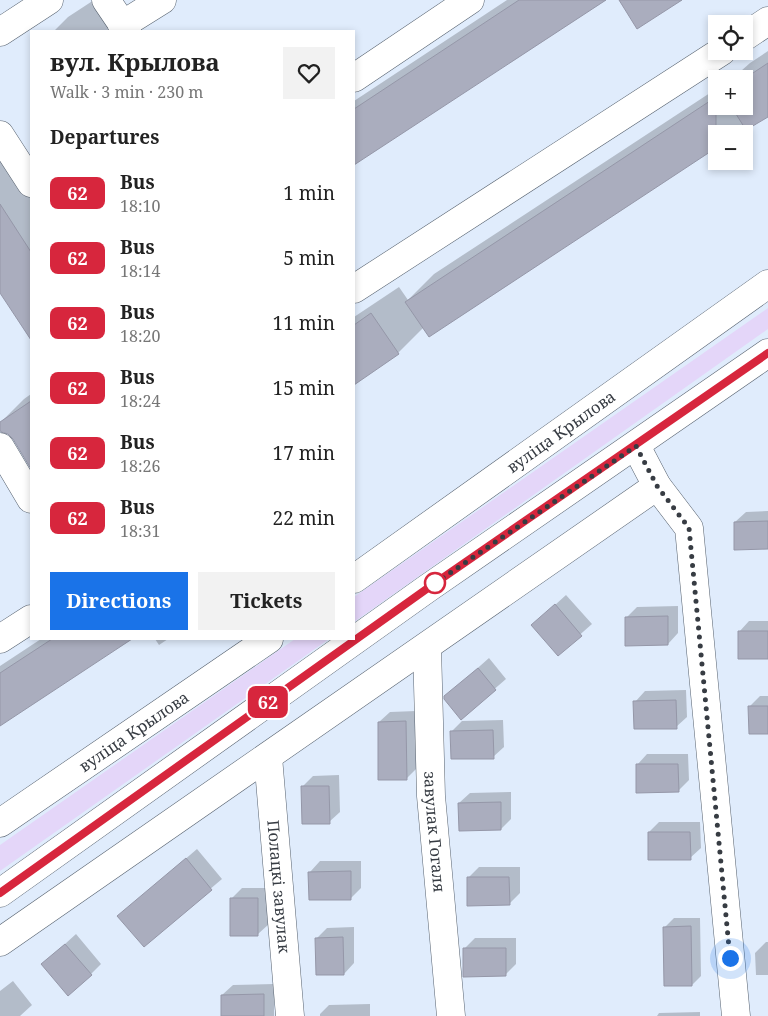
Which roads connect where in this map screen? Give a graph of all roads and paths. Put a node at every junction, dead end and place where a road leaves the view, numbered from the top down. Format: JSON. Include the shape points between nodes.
{"nodes":[{"id":1,"x":49,"y":0,"type":"edge"},
{"id":2,"x":106,"y":0,"type":"edge"},
{"id":3,"x":162,"y":0,"type":"edge"},
{"id":4,"x":470,"y":0,"type":"edge"},
{"id":5,"x":768,"y":22,"type":"edge"},
{"id":6,"x":125,"y":28,"type":"edge"},
{"id":7,"x":753,"y":31,"type":"edge"},
{"id":8,"x":0,"y":32,"type":"edge"},
{"id":9,"x":708,"y":60,"type":"edge"},
{"id":10,"x":355,"y":77,"type":"edge"},
{"id":11,"x":0,"y":135,"type":"edge"},
{"id":12,"x":30,"y":181,"type":"edge"},
{"id":13,"x":768,"y":284,"type":"edge"},
{"id":14,"x":355,"y":288,"type":"edge"},
{"id":15,"x":768,"y":353,"type":"edge"},
{"id":16,"x":636,"y":446,"type":"junction"},
{"id":17,"x":0,"y":447,"type":"edge"},
{"id":18,"x":657,"y":486,"type":"junction"},
{"id":19,"x":30,"y":497,"type":"edge"},
{"id":20,"x":355,"y":578,"type":"edge"},
{"id":21,"x":30,"y":619,"type":"edge"},
{"id":22,"x":0,"y":639,"type":"edge"},
{"id":23,"x":268,"y":640,"type":"edge"},
{"id":24,"x":427,"y":647,"type":"junction"},
{"id":25,"x":268,"y":757,"type":"junction"},
{"id":26,"x":0,"y":823,"type":"edge"},
{"id":27,"x":0,"y":893,"type":"edge"},
{"id":28,"x":0,"y":942,"type":"edge"},
{"id":29,"x":290,"y":1016,"type":"edge"},
{"id":30,"x":451,"y":1016,"type":"edge"},
{"id":31,"x":736,"y":1016,"type":"edge"}],
"edges":[{"from":1,"to":8,"type":"street"},
{"from":2,"to":6,"type":"street"},
{"from":3,"to":6,"type":"street"},
{"from":4,"to":10,"type":"street"},
{"from":5,"to":7,"type":"street"},
{"from":9,"to":14,"type":"street"},
{"from":11,"to":12,"type":"street"},
{"from":13,"to":20,"type":"street","name":"вуліца Крылова"},
{"from":15,"to":16,"type":"street"},
{"from":16,"to":18,"type":"street"},
{"from":16,"to":27,"type":"street","via":[[420,594]]},
{"from":17,"to":19,"type":"street"},
{"from":18,"to":24,"type":"street"},
{"from":18,"to":31,"type":"street","via":[[689,528]]},
{"from":21,"to":22,"type":"street"},
{"from":23,"to":26,"type":"street","name":"вуліца Крылова"},
{"from":24,"to":25,"type":"street"},
{"from":24,"to":30,"type":"street","name":"завулак Гогаля","via":[[431,796]]},
{"from":25,"to":28,"type":"street"},
{"from":25,"to":29,"type":"street","name":"Полацкі завулак"}]}
